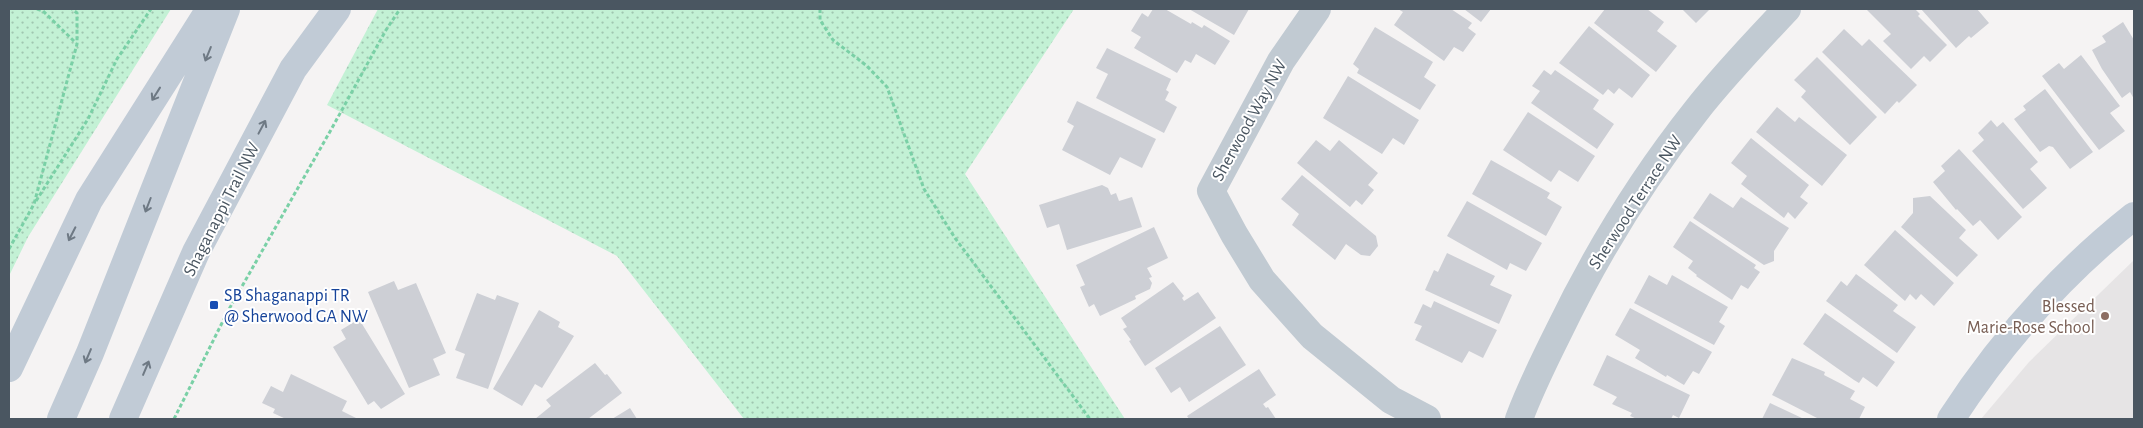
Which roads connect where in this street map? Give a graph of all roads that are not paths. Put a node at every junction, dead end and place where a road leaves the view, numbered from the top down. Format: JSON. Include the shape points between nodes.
{"nodes":[{"id":1,"x":210,"y":9,"type":"edge"},
{"id":2,"x":226,"y":9,"type":"edge"},
{"id":3,"x":337,"y":9,"type":"edge"},
{"id":4,"x":1317,"y":9,"type":"edge"},
{"id":5,"x":1787,"y":9,"type":"edge"},
{"id":6,"x":2134,"y":216,"type":"edge"},
{"id":7,"x":9,"y":368,"type":"edge"},
{"id":8,"x":125,"y":417,"type":"edge"},
{"id":9,"x":62,"y":419,"type":"edge"},
{"id":10,"x":1427,"y":419,"type":"edge"},
{"id":11,"x":1519,"y":419,"type":"edge"},
{"id":12,"x":1951,"y":419,"type":"edge"}],
"edges":[{"from":1,"to":7,"type":"main road","one_way":true,"via":[[89,200]]},
{"from":2,"to":9,"type":"main road","one_way":true},
{"from":8,"to":3,"type":"main road","name":"Shaganappi Trail NW","one_way":true,"via":[[196,252],[293,69]]},
{"from":4,"to":10,"type":"street","name":"Sherwood Way NW","via":[[1281,61],[1211,191],[1262,280],[1312,336],[1391,400]]},
{"from":5,"to":11,"type":"street","name":"Sherwood Terrace NW","via":[[1696,110],[1613,230],[1577,294]]},
{"from":6,"to":12,"type":"main road","via":[[2073,269],[2033,312],[1998,352]]}]}
